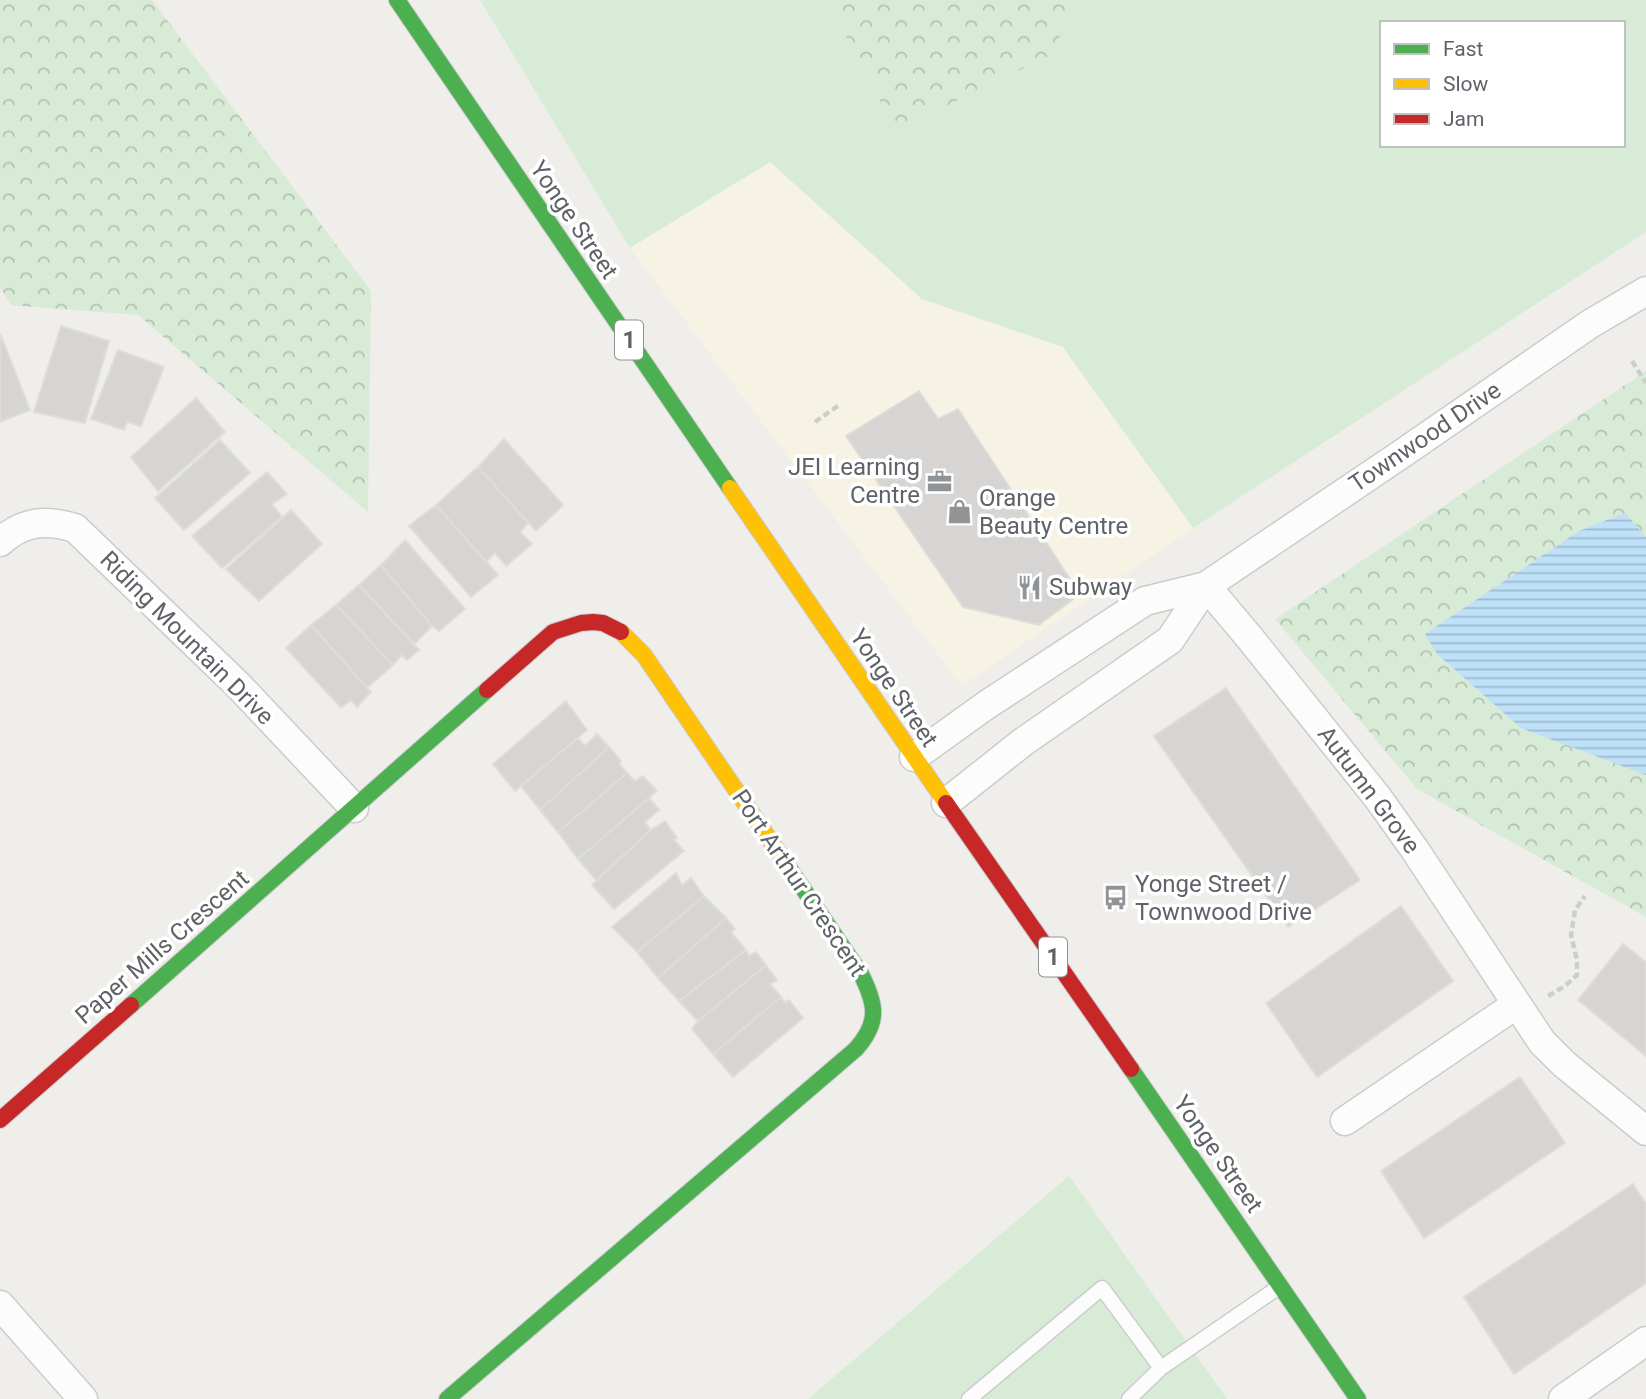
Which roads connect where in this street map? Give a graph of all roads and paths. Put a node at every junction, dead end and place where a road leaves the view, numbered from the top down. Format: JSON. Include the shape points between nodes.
{"nodes":[{"id":1,"x":397,"y":0,"type":"edge"},
{"id":2,"x":1646,"y":291,"type":"edge"},
{"id":3,"x":1632,"y":361,"type":"dead end"},
{"id":4,"x":1646,"y":383,"type":"edge"},
{"id":5,"x":839,"y":405,"type":"dead end"},
{"id":6,"x":815,"y":422,"type":"dead end"},
{"id":7,"x":0,"y":542,"type":"edge"},
{"id":8,"x":1206,"y":586,"type":"junction"},
{"id":9,"x":914,"y":757,"type":"junction"},
{"id":10,"x":946,"y":803,"type":"junction"},
{"id":11,"x":354,"y":808,"type":"junction"},
{"id":12,"x":1585,"y":896,"type":"dead end"},
{"id":13,"x":1528,"y":1003,"type":"junction"},
{"id":14,"x":0,"y":1120,"type":"edge"},
{"id":15,"x":1345,"y":1121,"type":"dead end"},
{"id":16,"x":1646,"y":1131,"type":"edge"},
{"id":17,"x":1281,"y":1285,"type":"junction"},
{"id":18,"x":0,"y":1305,"type":"edge"},
{"id":19,"x":1646,"y":1342,"type":"edge"},
{"id":20,"x":1161,"y":1368,"type":"junction"},
{"id":21,"x":83,"y":1399,"type":"edge"},
{"id":22,"x":447,"y":1399,"type":"edge"},
{"id":23,"x":969,"y":1399,"type":"edge"},
{"id":24,"x":1129,"y":1399,"type":"edge"},
{"id":25,"x":1358,"y":1399,"type":"edge"},
{"id":26,"x":1563,"y":1399,"type":"edge"}],
"edges":[{"from":1,"to":9,"type":"street","name":"Yonge Street","number":"1"},
{"from":2,"to":8,"type":"street","name":"Townwood Drive","via":[[1590,324]]},
{"from":3,"to":4,"type":"path"},
{"from":5,"to":6,"type":"path"},
{"from":7,"to":11,"type":"street","name":"Riding Mountain Drive","via":[[32,523],[75,528],[238,685]]},
{"from":8,"to":9,"type":"street","name":"Townwood Drive","via":[[1145,601]]},
{"from":8,"to":10,"type":"street","name":"Townwood Drive","via":[[1170,640],[1023,742]]},
{"from":8,"to":13,"type":"street","name":"Autumn Grove","via":[[1378,799]]},
{"from":9,"to":10,"type":"street","name":"Yonge Street","number":"1"},
{"from":10,"to":17,"type":"street","name":"Yonge Street","number":"1"},
{"from":11,"to":14,"type":"street","name":"Paper Mills Crescent"},
{"from":11,"to":22,"type":"street","name":"Port Arthur Crescent","via":[[552,632],[594,621],[612,625],[644,655],[872,995],[875,1016],[869,1035],[856,1049]]},
{"from":12,"to":13,"type":"path","via":[[1575,910],[1571,935],[1577,975],[1565,986]]},
{"from":13,"to":15,"type":"street"},
{"from":13,"to":16,"type":"street","name":"Autumn Grove","via":[[1542,1042]]},
{"from":17,"to":20,"type":"lane"},
{"from":17,"to":25,"type":"street","name":"Yonge Street","number":"1"},
{"from":18,"to":21,"type":"street"},
{"from":19,"to":26,"type":"street"},
{"from":20,"to":23,"type":"lane","via":[[1102,1288]]},
{"from":20,"to":24,"type":"lane"}]}
